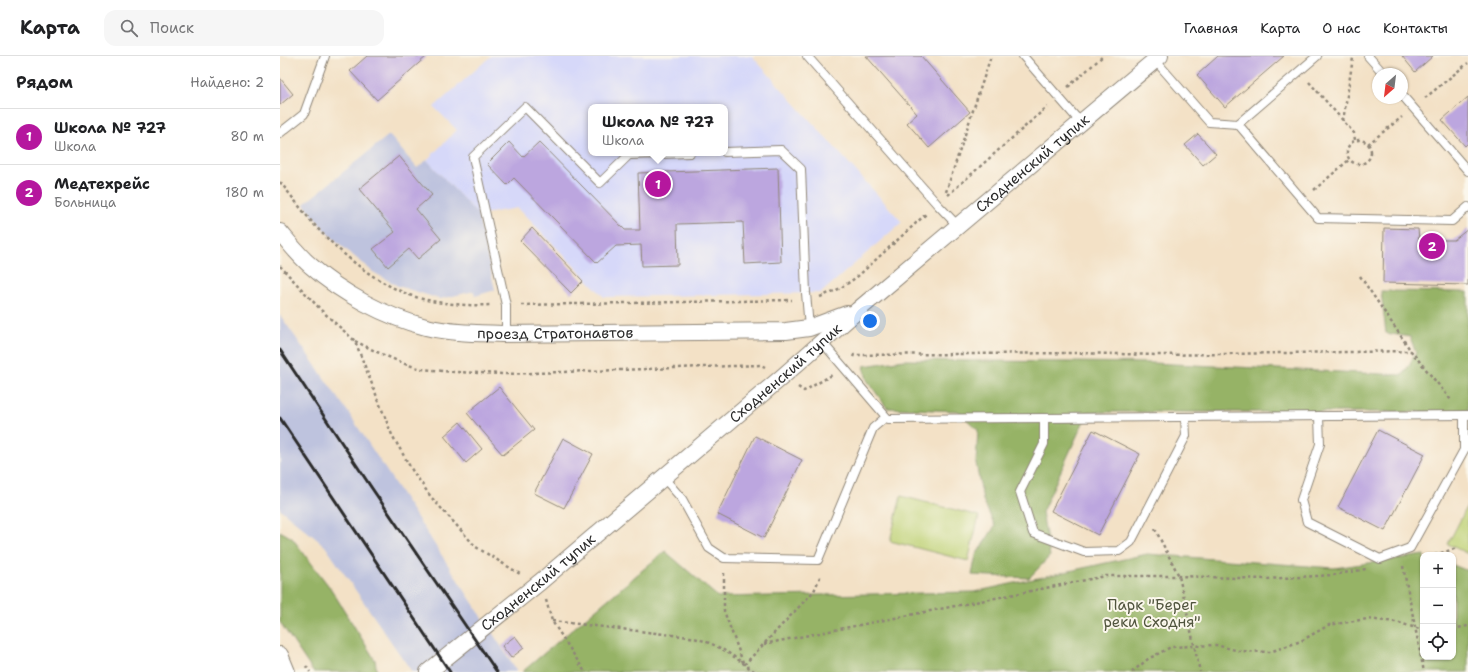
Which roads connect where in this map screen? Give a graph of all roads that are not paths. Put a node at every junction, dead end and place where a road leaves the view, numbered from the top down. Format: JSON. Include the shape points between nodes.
{"nodes":[{"id":1,"x":325,"y":56,"type":"edge"},
{"id":2,"x":807,"y":56,"type":"edge"},
{"id":3,"x":1023,"y":56,"type":"edge"},
{"id":4,"x":1317,"y":56,"type":"edge"},
{"id":5,"x":1368,"y":56,"type":"edge"},
{"id":6,"x":1158,"y":58,"type":"edge"},
{"id":7,"x":1379,"y":68,"type":"edge"},
{"id":8,"x":1408,"y":102,"type":"edge"},
{"id":9,"x":1081,"y":123,"type":"junction"},
{"id":10,"x":1238,"y":124,"type":"junction"},
{"id":11,"x":280,"y":133,"type":"edge"},
{"id":12,"x":728,"y":152,"type":"edge"},
{"id":13,"x":628,"y":156,"type":"edge"},
{"id":14,"x":1468,"y":171,"type":"edge"},
{"id":15,"x":1468,"y":207,"type":"edge"},
{"id":16,"x":958,"y":226,"type":"junction"},
{"id":17,"x":280,"y":232,"type":"edge"},
{"id":18,"x":858,"y":310,"type":"junction"},
{"id":19,"x":809,"y":328,"type":"junction"},
{"id":20,"x":506,"y":334,"type":"junction"},
{"id":21,"x":822,"y":342,"type":"junction"},
{"id":22,"x":1466,"y":415,"type":"edge"},
{"id":23,"x":1319,"y":416,"type":"junction"},
{"id":24,"x":886,"y":417,"type":"junction"},
{"id":25,"x":1186,"y":417,"type":"junction"},
{"id":26,"x":1044,"y":418,"type":"junction"},
{"id":27,"x":662,"y":477,"type":"junction"},
{"id":28,"x":280,"y":656,"type":"edge"},
{"id":29,"x":287,"y":672,"type":"edge"},
{"id":30,"x":428,"y":672,"type":"edge"}],
"edges":[{"from":1,"to":11,"type":"lane","via":[[304,114]]},
{"from":2,"to":16,"type":"lane"},
{"from":3,"to":9,"type":"lane"},
{"from":4,"to":10,"type":"lane"},
{"from":5,"to":7,"type":"lane"},
{"from":6,"to":9,"type":"street","name":"Сходненский тупик"},
{"from":6,"to":10,"type":"lane","via":[[1209,122]]},
{"from":8,"to":14,"type":"lane"},
{"from":9,"to":16,"type":"street","name":"Сходненский тупик"},
{"from":10,"to":15,"type":"lane","via":[[1318,218],[1452,221]]},
{"from":12,"to":19,"type":"lane","via":[[781,150],[801,169]]},
{"from":13,"to":20,"type":"lane","via":[[600,183],[525,106],[473,157],[506,305]]},
{"from":16,"to":18,"type":"street","name":"Сходненский тупик"},
{"from":17,"to":20,"type":"street","name":"проезд Стратонавтов","via":[[296,252],[332,283],[397,318],[427,327]]},
{"from":18,"to":19,"type":"street","name":"проезд Стратонавтов"},
{"from":18,"to":21,"type":"street","name":"Сходненский тупик"},
{"from":19,"to":20,"type":"street","name":"проезд Стратонавтов","via":[[778,331]]},
{"from":21,"to":24,"type":"lane"},
{"from":21,"to":27,"type":"street","name":"Сходненский тупик"},
{"from":22,"to":23,"type":"lane"},
{"from":22,"to":23,"type":"lane","via":[[1464,450],[1410,548],[1380,559],[1307,522],[1302,500],[1320,444]]},
{"from":23,"to":25,"type":"lane"},
{"from":24,"to":26,"type":"lane"},
{"from":24,"to":27,"type":"lane","via":[[873,428],[818,560],[724,558],[709,548],[682,499]]},
{"from":25,"to":26,"type":"lane"},
{"from":25,"to":26,"type":"lane","via":[[1186,436],[1131,542],[1119,550],[1084,552],[1033,533],[1020,492],[1044,444]]},
{"from":27,"to":30,"type":"street","name":"Сходненский тупик","via":[[540,582]]},
{"from":28,"to":29,"type":"street"}]}
